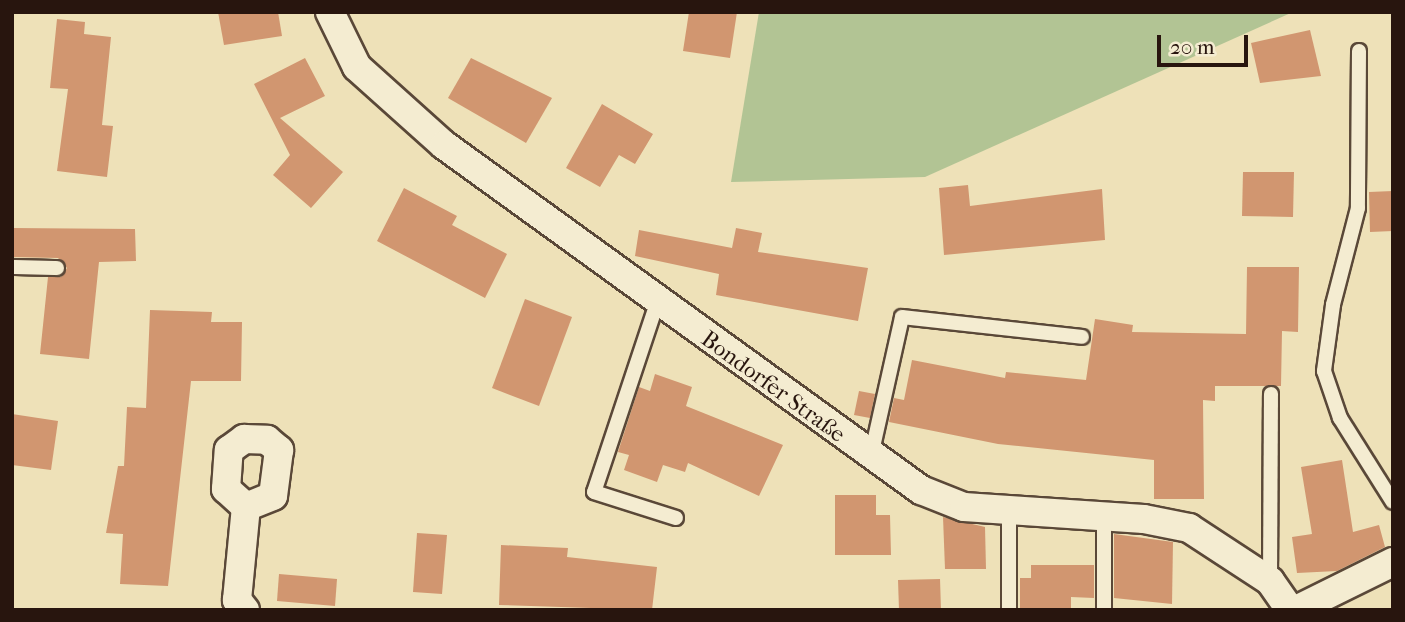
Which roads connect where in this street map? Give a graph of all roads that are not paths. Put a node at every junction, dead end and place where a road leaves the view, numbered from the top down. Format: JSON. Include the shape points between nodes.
{"nodes":[{"id":1,"x":330,"y":12,"type":"edge"},
{"id":2,"x":1359,"y":51,"type":"dead end"},
{"id":3,"x":12,"y":267,"type":"edge"},
{"id":4,"x":57,"y":268,"type":"dead end"},
{"id":5,"x":657,"y":303,"type":"junction"},
{"id":6,"x":1082,"y":337,"type":"dead end"},
{"id":7,"x":1272,"y":394,"type":"dead end"},
{"id":8,"x":871,"y":458,"type":"junction"},
{"id":9,"x":1393,"y":502,"type":"edge"},
{"id":10,"x":246,"y":507,"type":"dead end"},
{"id":11,"x":1009,"y":510,"type":"junction"},
{"id":12,"x":1104,"y":517,"type":"junction"},
{"id":13,"x":676,"y":518,"type":"dead end"},
{"id":14,"x":1393,"y":562,"type":"edge"},
{"id":15,"x":1270,"y":581,"type":"junction"},
{"id":16,"x":245,"y":610,"type":"edge"},
{"id":17,"x":1009,"y":610,"type":"edge"},
{"id":18,"x":1104,"y":610,"type":"edge"},
{"id":19,"x":1290,"y":610,"type":"edge"},
{"id":20,"x":1296,"y":610,"type":"edge"}],
"edges":[{"from":1,"to":5,"type":"street","name":"Bondorfer Straße","via":[[357,67],[444,145]]},
{"from":2,"to":9,"type":"lane","via":[[1358,208],[1333,305],[1324,371],[1340,418]]},
{"from":3,"to":4,"type":"lane"},
{"from":5,"to":8,"type":"street","name":"Bondorfer Straße"},
{"from":5,"to":13,"type":"lane","via":[[594,492]]},
{"from":6,"to":8,"type":"lane","via":[[902,317]]},
{"from":7,"to":15,"type":"lane"},
{"from":8,"to":11,"type":"street","name":"Bondorfer Straße","via":[[932,495],[964,507]]},
{"from":10,"to":16,"type":"street","via":[[237,600]]},
{"from":11,"to":12,"type":"street","name":"Bondorfer Straße"},
{"from":11,"to":17,"type":"lane"},
{"from":12,"to":15,"type":"street","name":"Bondorfer Straße","via":[[1189,528]]},
{"from":12,"to":18,"type":"lane"},
{"from":14,"to":20,"type":"street"},
{"from":15,"to":19,"type":"street","name":"Bondorfer Straße"}]}
